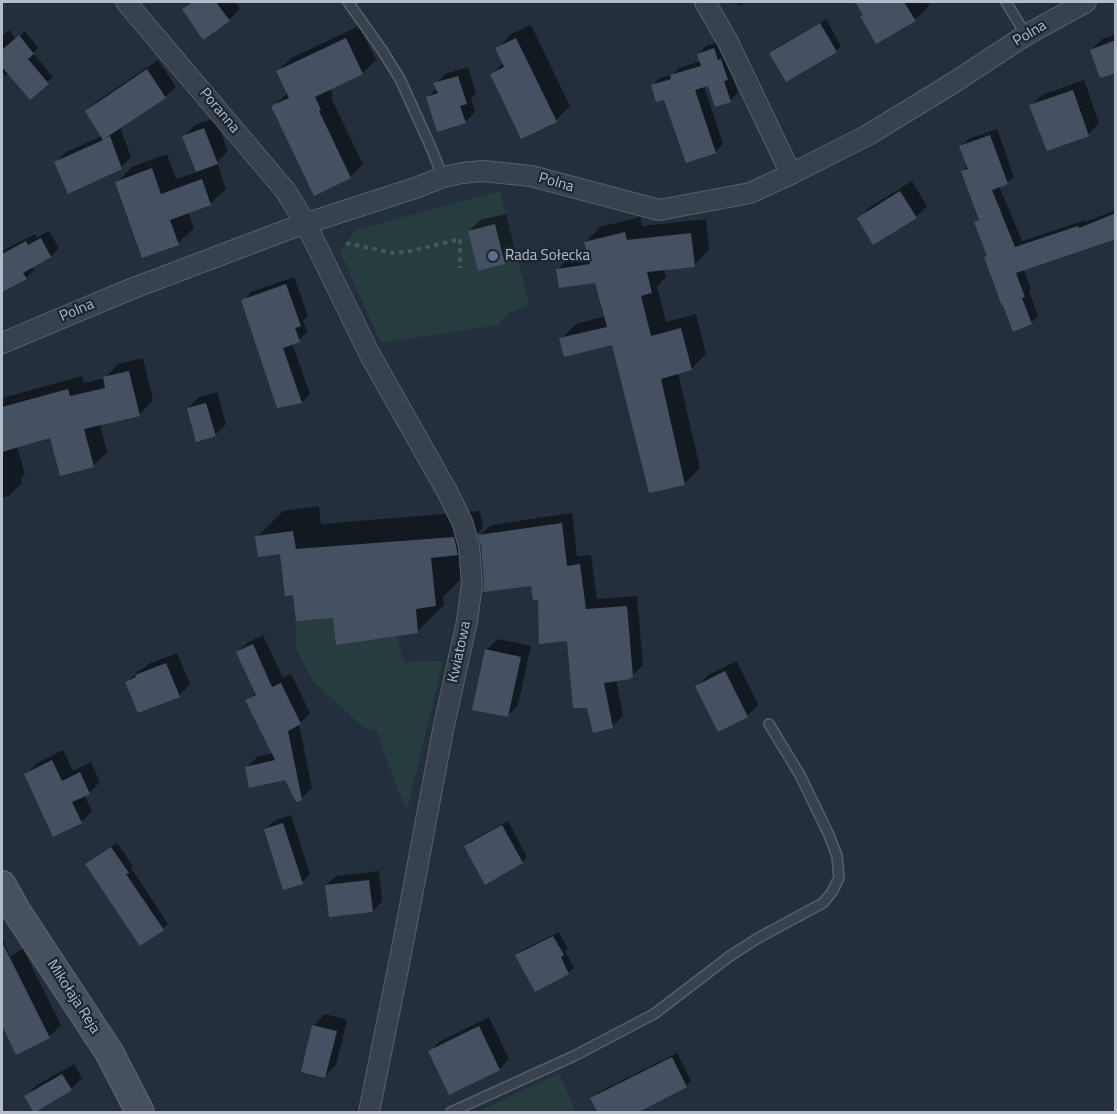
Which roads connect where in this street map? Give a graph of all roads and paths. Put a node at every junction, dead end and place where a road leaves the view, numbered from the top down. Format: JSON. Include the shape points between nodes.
{"nodes":[{"id":1,"x":126,"y":2,"type":"edge"},
{"id":2,"x":348,"y":2,"type":"edge"},
{"id":3,"x":705,"y":2,"type":"edge"},
{"id":4,"x":1006,"y":2,"type":"edge"},
{"id":5,"x":1086,"y":2,"type":"edge"},
{"id":6,"x":1026,"y":35,"type":"junction"},
{"id":7,"x":791,"y":174,"type":"junction"},
{"id":8,"x":442,"y":177,"type":"junction"},
{"id":9,"x":306,"y":224,"type":"junction"},
{"id":10,"x":346,"y":243,"type":"dead end"},
{"id":11,"x":460,"y":268,"type":"dead end"},
{"id":12,"x":2,"y":343,"type":"edge"},
{"id":13,"x":769,"y":724,"type":"dead end"},
{"id":14,"x":2,"y":885,"type":"edge"},
{"id":15,"x":140,"y":1113,"type":"edge"},
{"id":16,"x":369,"y":1113,"type":"edge"},
{"id":17,"x":451,"y":1113,"type":"edge"}],
"edges":[{"from":1,"to":9,"type":"street","name":"Poranna","via":[[285,190]]},
{"from":2,"to":8,"type":"lane","via":[[399,80]]},
{"from":3,"to":7,"type":"street"},
{"from":4,"to":6,"type":"lane"},
{"from":5,"to":6,"type":"street","name":"Polna"},
{"from":6,"to":7,"type":"street","name":"Polna","via":[[868,135]]},
{"from":7,"to":8,"type":"street","name":"Polna","via":[[750,193],[659,210],[531,176],[483,171]]},
{"from":8,"to":9,"type":"street","name":"Polna"},
{"from":9,"to":12,"type":"street","name":"Polna","via":[[131,288]]},
{"from":9,"to":16,"type":"street","name":"Kwiatowa","via":[[369,353],[463,524],[471,565],[467,621]]},
{"from":10,"to":11,"type":"path","via":[[393,253],[460,239]]},
{"from":13,"to":17,"type":"lane","via":[[830,835],[839,878],[832,892],[823,903],[730,956],[654,1014]]},
{"from":14,"to":15,"type":"street","name":"Mikołaja Reja","via":[[109,1052]]}]}
